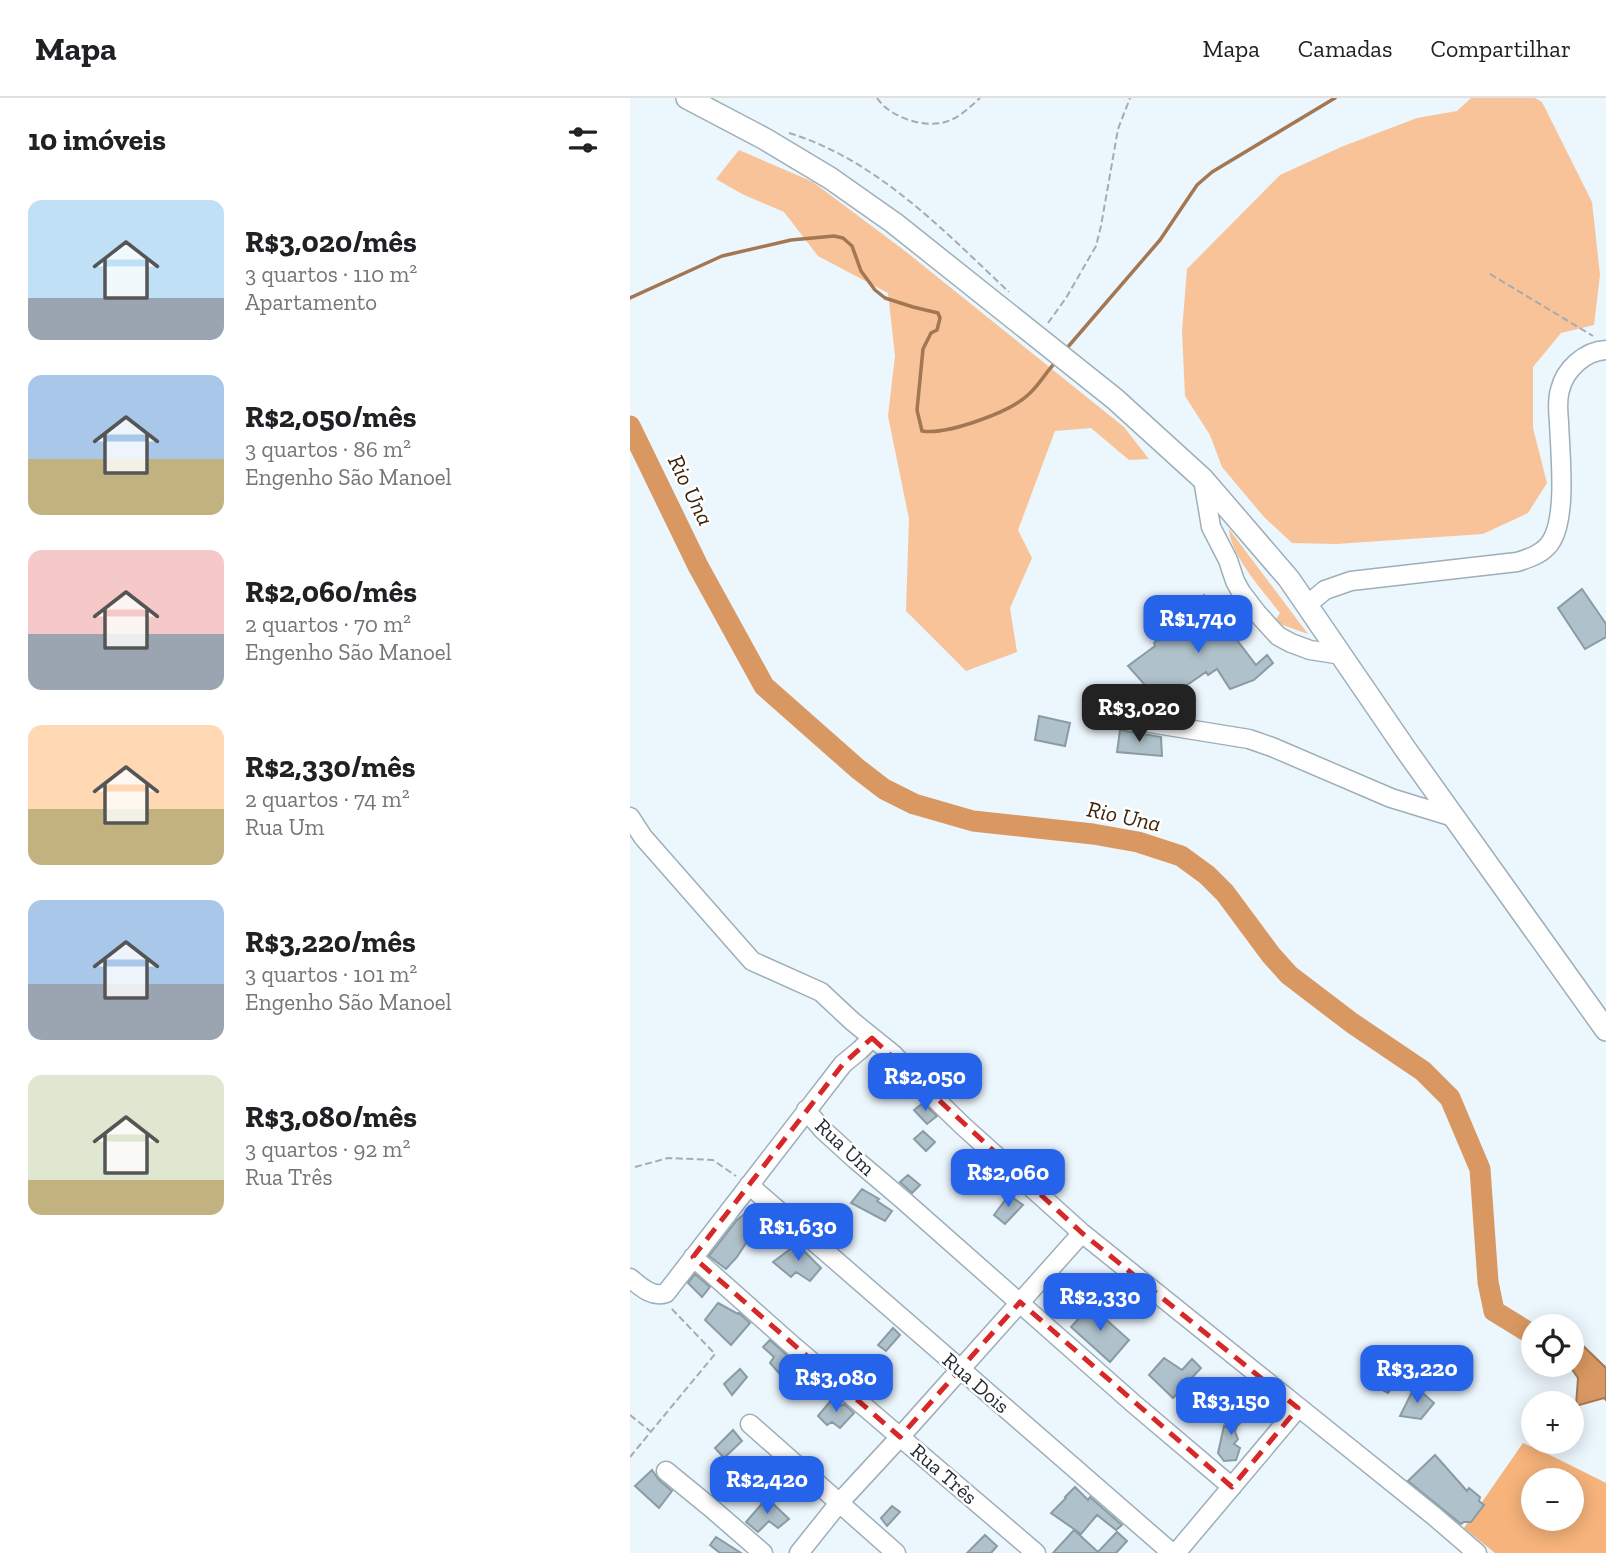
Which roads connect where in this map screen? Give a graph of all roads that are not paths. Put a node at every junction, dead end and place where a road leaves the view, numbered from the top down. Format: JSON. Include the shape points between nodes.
{"nodes":[{"id":1,"x":687,"y":98,"type":"edge"},
{"id":2,"x":1600,"y":343,"type":"edge"},
{"id":3,"x":1203,"y":480,"type":"junction"},
{"id":4,"x":1307,"y":605,"type":"junction"},
{"id":5,"x":1342,"y":655,"type":"junction"},
{"id":6,"x":1107,"y":716,"type":"dead end"},
{"id":7,"x":630,"y":817,"type":"edge"},
{"id":8,"x":1453,"y":817,"type":"junction"},
{"id":9,"x":1606,"y":1030,"type":"edge"},
{"id":10,"x":872,"y":1038,"type":"junction"},
{"id":11,"x":806,"y":1110,"type":"junction"},
{"id":12,"x":749,"y":1185,"type":"junction"},
{"id":13,"x":1082,"y":1233,"type":"junction"},
{"id":14,"x":693,"y":1257,"type":"junction"},
{"id":15,"x":630,"y":1278,"type":"edge"},
{"id":16,"x":1020,"y":1302,"type":"junction"},
{"id":17,"x":961,"y":1369,"type":"junction"},
{"id":18,"x":1298,"y":1408,"type":"junction"},
{"id":19,"x":750,"y":1424,"type":"dead end"},
{"id":20,"x":900,"y":1437,"type":"junction"},
{"id":21,"x":666,"y":1471,"type":"dead end"},
{"id":22,"x":1232,"y":1488,"type":"junction"},
{"id":23,"x":839,"y":1503,"type":"junction"},
{"id":24,"x":762,"y":1553,"type":"edge"},
{"id":25,"x":799,"y":1553,"type":"edge"},
{"id":26,"x":896,"y":1553,"type":"edge"},
{"id":27,"x":1036,"y":1553,"type":"edge"},
{"id":28,"x":1174,"y":1553,"type":"edge"},
{"id":29,"x":1476,"y":1553,"type":"edge"}],
"edges":[{"from":1,"to":3,"type":"main road","via":[[830,178],[894,223],[1115,399]]},
{"from":2,"to":4,"type":"street","via":[[1598,350],[1578,360],[1560,390],[1559,521],[1552,541],[1542,551],[1517,562],[1351,581],[1325,590]]},
{"from":3,"to":4,"type":"main road","via":[[1260,543]]},
{"from":3,"to":5,"type":"street","via":[[1211,527],[1235,581],[1267,632],[1310,650]]},
{"from":4,"to":5,"type":"main road"},
{"from":5,"to":8,"type":"main road"},
{"from":6,"to":8,"type":"street","via":[[1249,739],[1391,798]]},
{"from":7,"to":10,"type":"street","via":[[752,961],[821,992]]},
{"from":8,"to":9,"type":"main road"},
{"from":10,"to":11,"type":"street","via":[[843,1064]]},
{"from":10,"to":13,"type":"street"},
{"from":11,"to":12,"type":"street"},
{"from":11,"to":16,"type":"street","name":"Rua Um","via":[[837,1143]]},
{"from":12,"to":14,"type":"street"},
{"from":12,"to":17,"type":"street","name":"Rua Dois"},
{"from":13,"to":16,"type":"street"},
{"from":13,"to":18,"type":"street"},
{"from":14,"to":15,"type":"street","via":[[659,1296]]},
{"from":14,"to":20,"type":"street","name":"Rua Três"},
{"from":16,"to":17,"type":"street"},
{"from":16,"to":22,"type":"street","name":"Rua Um"},
{"from":17,"to":20,"type":"street"},
{"from":17,"to":28,"type":"street","name":"Rua Dois"},
{"from":18,"to":22,"type":"street"},
{"from":18,"to":29,"type":"street"},
{"from":19,"to":23,"type":"street"},
{"from":20,"to":23,"type":"street"},
{"from":20,"to":27,"type":"street","name":"Rua Três"},
{"from":21,"to":24,"type":"street"},
{"from":22,"to":28,"type":"street"},
{"from":23,"to":25,"type":"street"},
{"from":23,"to":26,"type":"street"}]}
